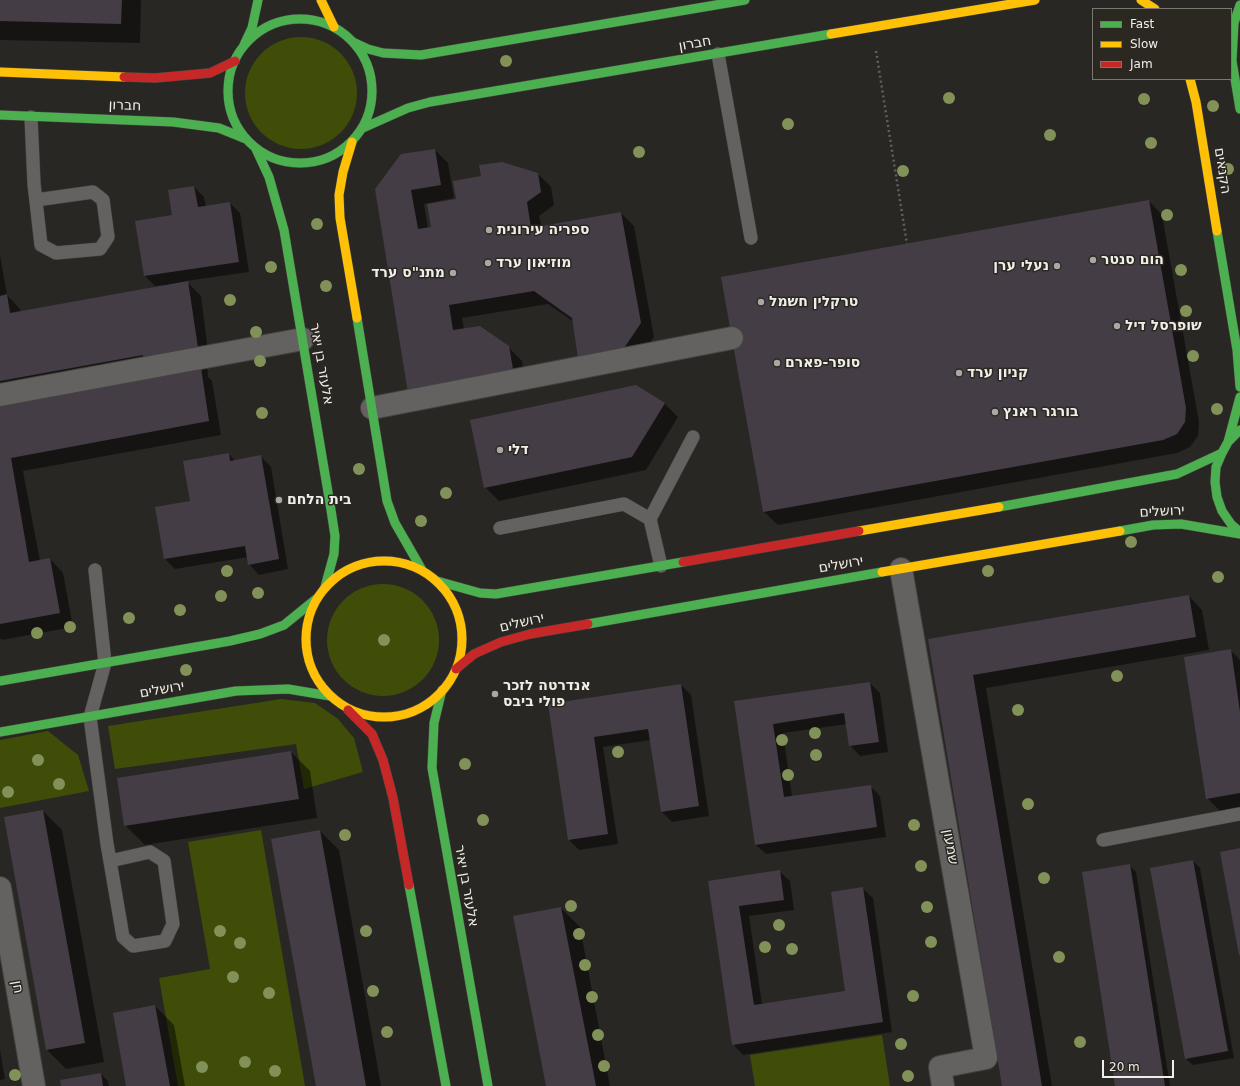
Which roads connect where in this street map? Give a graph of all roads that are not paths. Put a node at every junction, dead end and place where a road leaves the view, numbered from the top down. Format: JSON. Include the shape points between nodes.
{"nodes":[{"id":1,"x":258,"y":0,"type":"edge"},
{"id":2,"x":321,"y":0,"type":"edge"},
{"id":3,"x":745,"y":0,"type":"edge"},
{"id":4,"x":1035,"y":0,"type":"edge"},
{"id":5,"x":1140,"y":0,"type":"edge"},
{"id":6,"x":1236,"y":3,"type":"edge"},
{"id":7,"x":1152,"y":8,"type":"edge"},
{"id":8,"x":334,"y":27,"type":"junction"},
{"id":9,"x":353,"y":42,"type":"junction"},
{"id":10,"x":244,"y":47,"type":"junction"},
{"id":11,"x":718,"y":54,"type":"junction"},
{"id":12,"x":235,"y":61,"type":"junction"},
{"id":13,"x":0,"y":72,"type":"edge"},
{"id":14,"x":1190,"y":80,"type":"edge"},
{"id":15,"x":1240,"y":109,"type":"edge"},
{"id":16,"x":0,"y":116,"type":"edge"},
{"id":17,"x":31,"y":117,"type":"junction"},
{"id":18,"x":363,"y":128,"type":"junction"},
{"id":19,"x":246,"y":139,"type":"junction"},
{"id":20,"x":352,"y":142,"type":"junction"},
{"id":21,"x":256,"y":149,"type":"junction"},
{"id":22,"x":36,"y":200,"type":"junction"},
{"id":23,"x":751,"y":238,"type":"dead end"},
{"id":24,"x":732,"y":338,"type":"dead end"},
{"id":25,"x":303,"y":339,"type":"junction"},
{"id":26,"x":1240,"y":386,"type":"edge"},
{"id":27,"x":0,"y":396,"type":"edge"},
{"id":28,"x":1240,"y":397,"type":"edge"},
{"id":29,"x":372,"y":408,"type":"junction"},
{"id":30,"x":1240,"y":430,"type":"edge"},
{"id":31,"x":693,"y":437,"type":"dead end"},
{"id":32,"x":1228,"y":442,"type":"junction"},
{"id":33,"x":1222,"y":453,"type":"junction"},
{"id":34,"x":650,"y":519,"type":"junction"},
{"id":35,"x":500,"y":528,"type":"dead end"},
{"id":36,"x":1240,"y":533,"type":"edge"},
{"id":37,"x":661,"y":566,"type":"junction"},
{"id":38,"x":901,"y":569,"type":"junction"},
{"id":39,"x":95,"y":570,"type":"dead end"},
{"id":40,"x":422,"y":570,"type":"junction"},
{"id":41,"x":437,"y":581,"type":"junction"},
{"id":42,"x":325,"y":587,"type":"junction"},
{"id":43,"x":317,"y":598,"type":"junction"},
{"id":44,"x":105,"y":663,"type":"junction"},
{"id":45,"x":456,"y":669,"type":"junction"},
{"id":46,"x":0,"y":681,"type":"edge"},
{"id":47,"x":442,"y":690,"type":"junction"},
{"id":48,"x":330,"y":696,"type":"junction"},
{"id":49,"x":343,"y":706,"type":"junction"},
{"id":50,"x":90,"y":717,"type":"junction"},
{"id":51,"x":0,"y":732,"type":"edge"},
{"id":52,"x":1240,"y":814,"type":"edge"},
{"id":53,"x":1103,"y":840,"type":"dead end"},
{"id":54,"x":110,"y":861,"type":"junction"},
{"id":55,"x":0,"y":888,"type":"edge"},
{"id":56,"x":34,"y":1086,"type":"edge"},
{"id":57,"x":446,"y":1086,"type":"edge"},
{"id":58,"x":488,"y":1086,"type":"edge"},
{"id":59,"x":943,"y":1086,"type":"edge"}],
"edges":[{"from":1,"to":10,"type":"main road","via":[[252,28]]},
{"from":2,"to":8,"type":"main road"},
{"from":3,"to":9,"type":"main road","via":[[421,55],[383,53]]},
{"from":4,"to":11,"type":"main road","name":"חברון"},
{"from":5,"to":7,"type":"main road"},
{"from":6,"to":15,"type":"main road","via":[[1232,61]]},
{"from":8,"to":9,"type":"main road"},
{"from":8,"to":10,"type":"main road","via":[[315,20],[295,19],[258,33]]},
{"from":9,"to":18,"type":"main road","via":[[366,60],[372,83],[371,106]]},
{"from":10,"to":12,"type":"main road"},
{"from":11,"to":18,"type":"main road","name":"חברון","via":[[430,102],[408,108]]},
{"from":11,"to":23,"type":"lane"},
{"from":12,"to":13,"type":"main road","name":"חברון","via":[[210,73],[155,78]]},
{"from":12,"to":19,"type":"main road","via":[[229,77],[230,104],[236,125]]},
{"from":14,"to":26,"type":"main road","name":"הקנאים","via":[[1237,350]]},
{"from":16,"to":17,"type":"main road","name":"חברון"},
{"from":17,"to":19,"type":"main road","name":"חברון","via":[[173,122],[219,128]]},
{"from":17,"to":22,"type":"lane"},
{"from":18,"to":20,"type":"main road"},
{"from":19,"to":21,"type":"main road"},
{"from":20,"to":21,"type":"main road","via":[[336,155],[316,162],[295,164],[274,159]]},
{"from":20,"to":29,"type":"main road","via":[[339,195],[340,218]]},
{"from":21,"to":25,"type":"main road","name":"אלעזר בן יאיר","via":[[277,199]]},
{"from":22,"to":22,"type":"lane","via":[[41,245],[56,253],[100,249],[108,236],[103,200],[93,192]]},
{"from":24,"to":29,"type":"street"},
{"from":25,"to":27,"type":"street"},
{"from":25,"to":42,"type":"main road","name":"אלעזר בן יאיר","via":[[335,536],[334,554]]},
{"from":28,"to":32,"type":"main road"},
{"from":29,"to":40,"type":"main road","via":[[387,501],[395,523]]},
{"from":30,"to":32,"type":"main road"},
{"from":31,"to":34,"type":"lane"},
{"from":32,"to":33,"type":"main road"},
{"from":33,"to":36,"type":"main road","via":[[1216,474],[1217,497],[1222,511]]},
{"from":33,"to":37,"type":"main road","via":[[1177,474],[1149,480]]},
{"from":34,"to":35,"type":"lane","via":[[624,504]]},
{"from":34,"to":37,"type":"lane"},
{"from":36,"to":38,"type":"main road","name":"ירושלים","via":[[1181,524],[1153,525]]},
{"from":37,"to":41,"type":"main road","via":[[496,594],[480,593]]},
{"from":38,"to":45,"type":"main road","name":"ירושלים","via":[[530,634],[501,642],[474,654]]},
{"from":38,"to":59,"type":"street","name":"שמעון","via":[[986,1058],[940,1067]]},
{"from":39,"to":44,"type":"lane"},
{"from":40,"to":41,"type":"main road"},
{"from":40,"to":42,"type":"main road","via":[[400,562],[365,563],[343,572]]},
{"from":41,"to":45,"type":"main road","via":[[446,591],[459,616],[462,642]]},
{"from":42,"to":43,"type":"main road"},
{"from":43,"to":44,"type":"main road","via":[[284,625],[260,634]]},
{"from":43,"to":48,"type":"main road","via":[[306,627],[306,650],[313,671]]},
{"from":44,"to":46,"type":"main road"},
{"from":44,"to":50,"type":"lane"},
{"from":45,"to":47,"type":"main road"},
{"from":47,"to":49,"type":"main road","via":[[421,708],[395,716],[368,716]]},
{"from":47,"to":58,"type":"main road","name":"אלעזר בן יאיר","via":[[434,723],[432,768]]},
{"from":48,"to":49,"type":"main road"},
{"from":48,"to":50,"type":"main road","name":"ירושלים","via":[[288,689],[236,691]]},
{"from":49,"to":57,"type":"main road","via":[[372,734],[383,760],[393,798]]},
{"from":50,"to":51,"type":"main road","name":"ירושלים"},
{"from":50,"to":54,"type":"lane"},
{"from":52,"to":53,"type":"lane"},
{"from":54,"to":54,"type":"lane","via":[[150,852],[164,861],[173,924],[165,941],[133,946],[123,937]]},
{"from":55,"to":56,"type":"street","name":"חן"}]}
